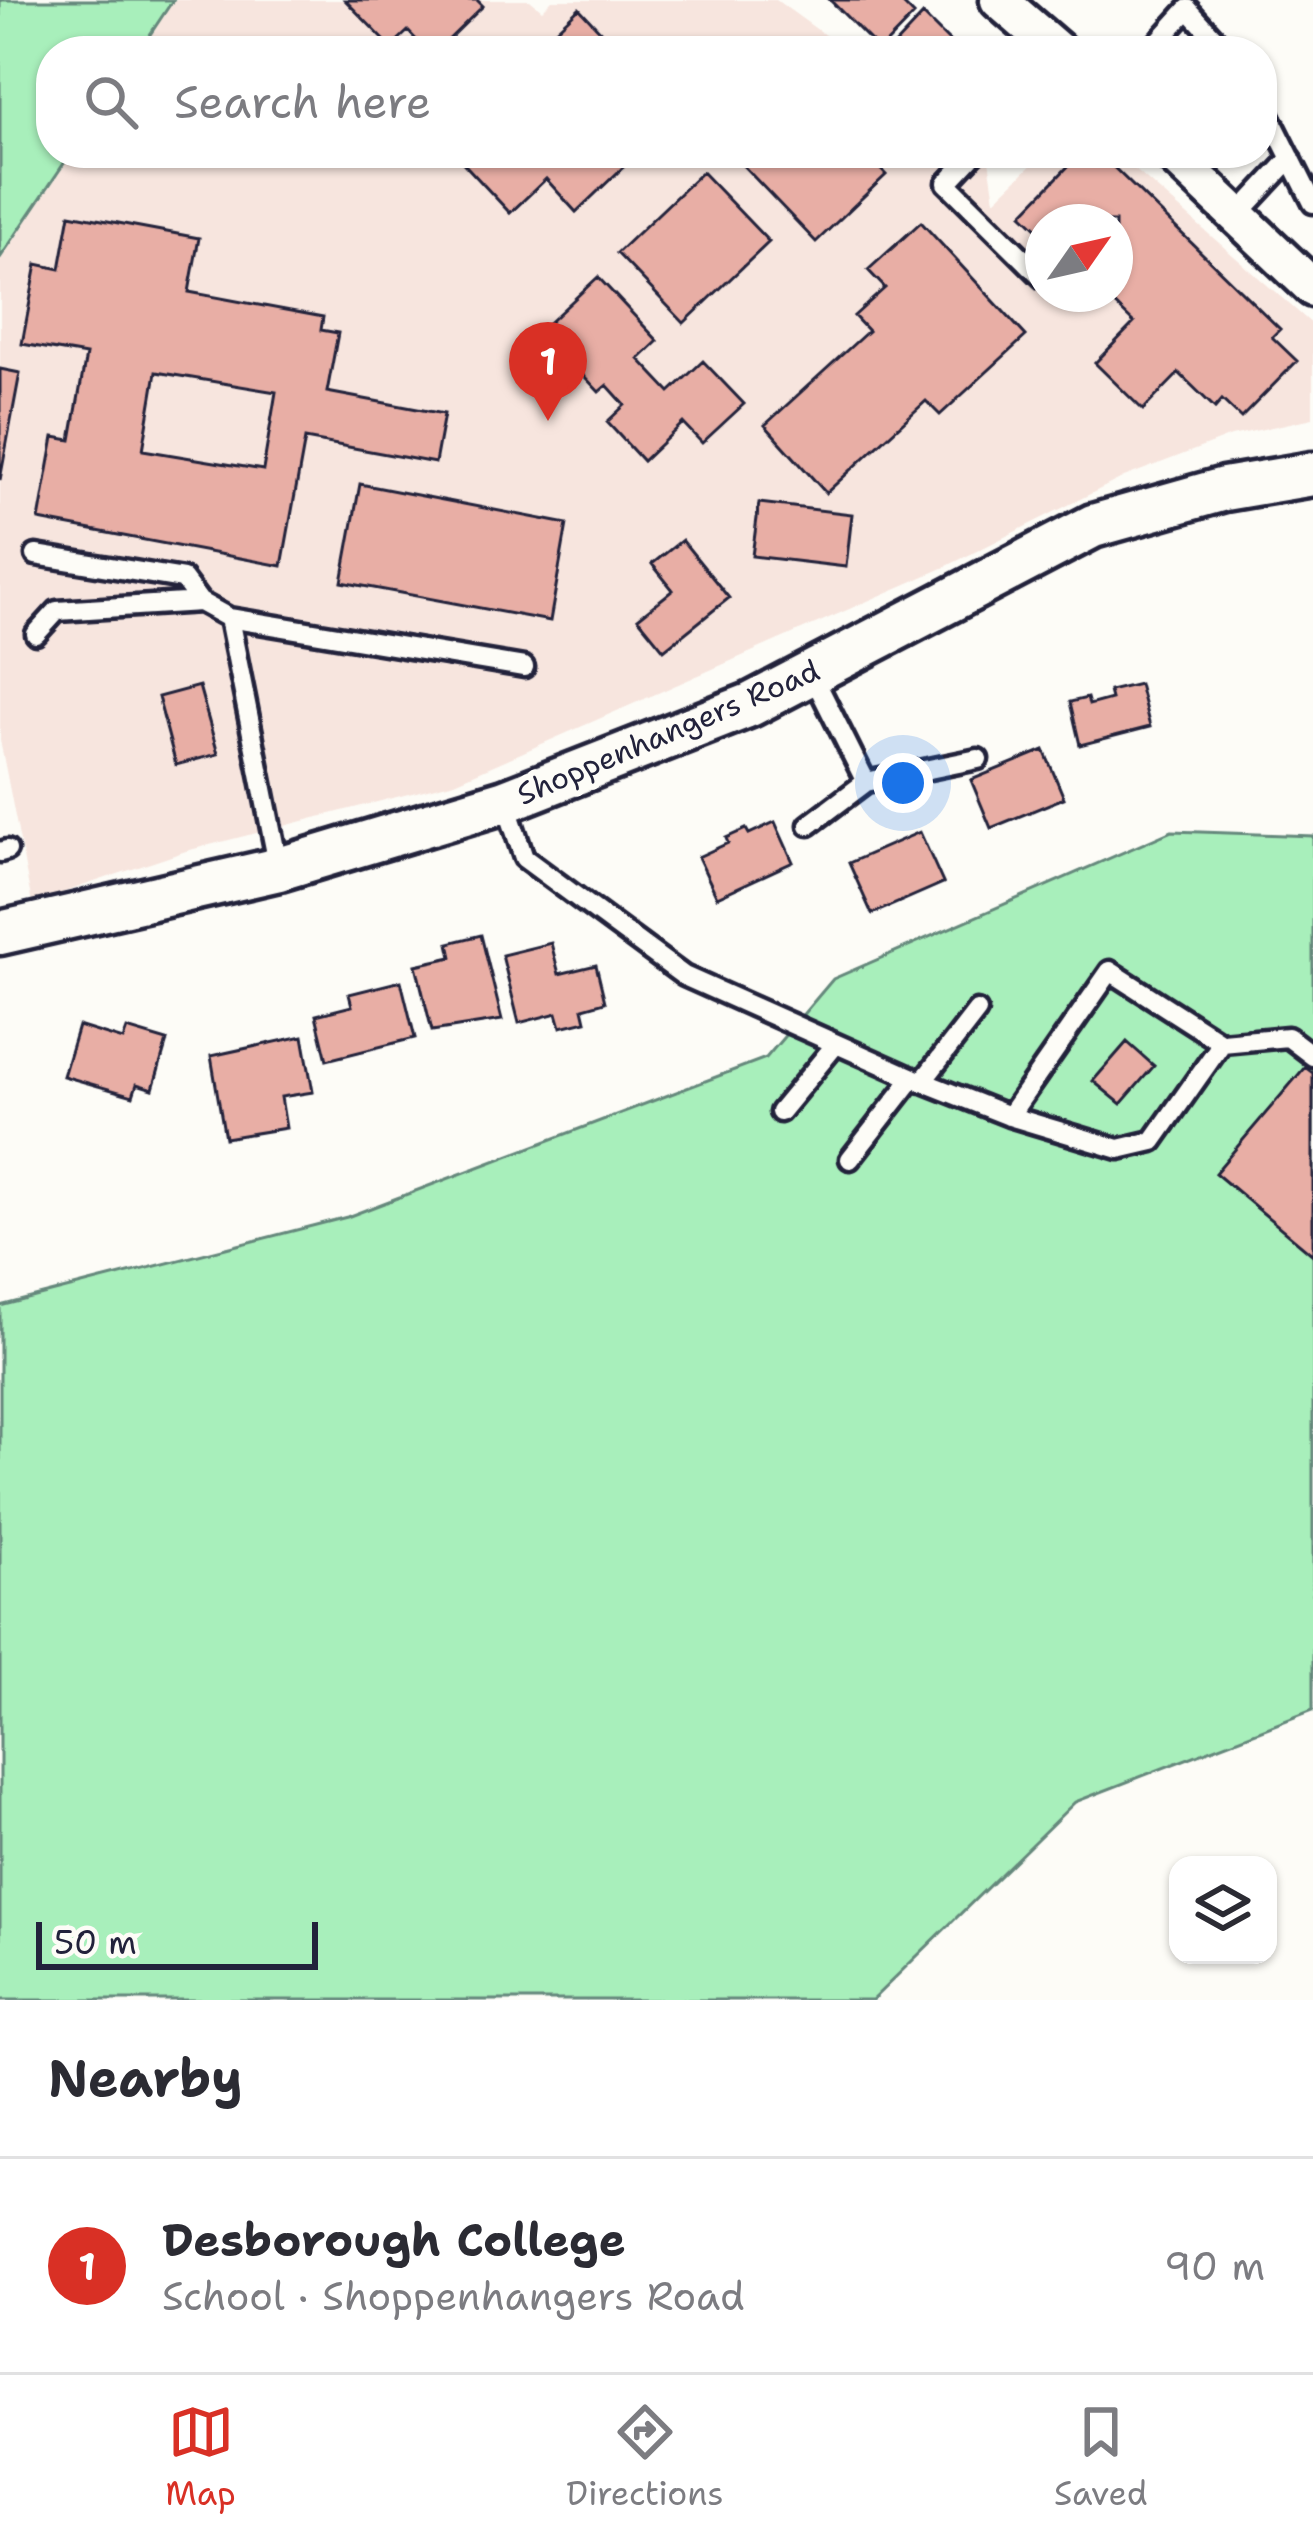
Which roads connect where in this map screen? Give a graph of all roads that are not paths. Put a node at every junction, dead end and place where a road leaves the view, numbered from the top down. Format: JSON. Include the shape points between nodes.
{"nodes":[{"id":1,"x":1000,"y":0,"type":"edge"},
{"id":2,"x":1041,"y":36,"type":"edge"},
{"id":3,"x":1164,"y":36,"type":"edge"},
{"id":4,"x":1212,"y":36,"type":"edge"},
{"id":5,"x":1277,"y":130,"type":"edge"},
{"id":6,"x":1291,"y":158,"type":"junction"},
{"id":7,"x":961,"y":168,"type":"edge"},
{"id":8,"x":1190,"y":168,"type":"edge"},
{"id":9,"x":1313,"y":202,"type":"edge"},
{"id":10,"x":1237,"y":216,"type":"junction"},
{"id":11,"x":1025,"y":260,"type":"edge"},
{"id":12,"x":1311,"y":280,"type":"edge"},
{"id":13,"x":1313,"y":474,"type":"edge"},
{"id":14,"x":36,"y":555,"type":"dead end"},
{"id":15,"x":200,"y":602,"type":"junction"},
{"id":16,"x":229,"y":618,"type":"junction"},
{"id":17,"x":36,"y":634,"type":"dead end"},
{"id":18,"x":524,"y":667,"type":"dead end"},
{"id":19,"x":812,"y":674,"type":"junction"},
{"id":20,"x":978,"y":759,"type":"dead end"},
{"id":21,"x":866,"y":782,"type":"junction"},
{"id":22,"x":505,"y":801,"type":"junction"},
{"id":23,"x":809,"y":825,"type":"dead end"},
{"id":24,"x":279,"y":869,"type":"junction"},
{"id":25,"x":0,"y":934,"type":"edge"},
{"id":26,"x":977,"y":1011,"type":"dead end"},
{"id":27,"x":1222,"y":1043,"type":"junction"},
{"id":28,"x":836,"y":1044,"type":"junction"},
{"id":29,"x":1313,"y":1056,"type":"edge"},
{"id":30,"x":917,"y":1080,"type":"junction"},
{"id":31,"x":780,"y":1112,"type":"dead end"},
{"id":32,"x":1009,"y":1116,"type":"junction"},
{"id":33,"x":850,"y":1159,"type":"dead end"}],
"edges":[{"from":1,"to":2,"type":"street"},
{"from":3,"to":4,"type":"lane","via":[[1188,9]]},
{"from":5,"to":6,"type":"lane"},
{"from":6,"to":9,"type":"lane"},
{"from":6,"to":10,"type":"lane"},
{"from":7,"to":11,"type":"lane","via":[[947,183]]},
{"from":8,"to":10,"type":"street"},
{"from":10,"to":12,"type":"street"},
{"from":13,"to":19,"type":"street","name":"Shoppenhangers Road","via":[[1093,526]]},
{"from":14,"to":15,"type":"lane","via":[[183,579]]},
{"from":15,"to":16,"type":"lane"},
{"from":15,"to":17,"type":"lane","via":[[57,611]]},
{"from":16,"to":18,"type":"lane"},
{"from":16,"to":24,"type":"lane"},
{"from":19,"to":21,"type":"lane"},
{"from":19,"to":22,"type":"street","name":"Shoppenhangers Road"},
{"from":20,"to":21,"type":"lane"},
{"from":21,"to":23,"type":"lane"},
{"from":22,"to":24,"type":"street","name":"Shoppenhangers Road"},
{"from":22,"to":28,"type":"lane","via":[[524,858],[683,976]]},
{"from":24,"to":25,"type":"street","name":"Shoppenhangers Road"},
{"from":26,"to":30,"type":"lane"},
{"from":27,"to":29,"type":"lane","via":[[1288,1037]]},
{"from":27,"to":32,"type":"lane","via":[[1153,1141],[1118,1149]]},
{"from":27,"to":32,"type":"lane","via":[[1110,970]]},
{"from":28,"to":30,"type":"lane"},
{"from":28,"to":31,"type":"lane"},
{"from":30,"to":32,"type":"lane"},
{"from":30,"to":33,"type":"lane"}]}
